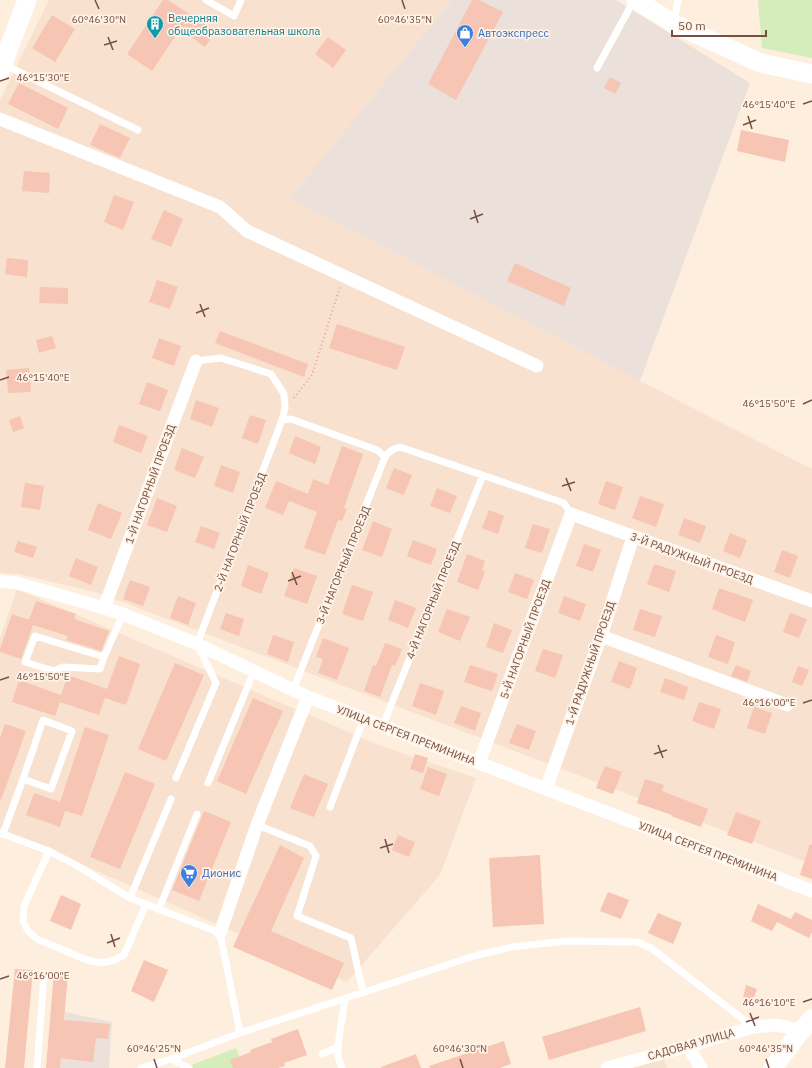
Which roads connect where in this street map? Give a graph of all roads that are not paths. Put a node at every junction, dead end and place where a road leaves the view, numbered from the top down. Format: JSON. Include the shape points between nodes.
{"nodes":[{"id":1,"x":27,"y":0,"type":"edge"},
{"id":2,"x":206,"y":0,"type":"edge"},
{"id":3,"x":240,"y":0,"type":"edge"},
{"id":4,"x":635,"y":0,"type":"edge"},
{"id":5,"x":678,"y":0,"type":"edge"},
{"id":6,"x":674,"y":24,"type":"junction"},
{"id":7,"x":1,"y":67,"type":"edge"},
{"id":8,"x":597,"y":68,"type":"dead end"},
{"id":9,"x":812,"y":74,"type":"edge"},
{"id":10,"x":0,"y":120,"type":"edge"},
{"id":11,"x":138,"y":130,"type":"dead end"},
{"id":12,"x":196,"y":360,"type":"joint"},
{"id":13,"x":537,"y":366,"type":"dead end"},
{"id":14,"x":282,"y":420,"type":"junction"},
{"id":15,"x":385,"y":457,"type":"junction"},
{"id":16,"x":483,"y":475,"type":"junction"},
{"id":17,"x":572,"y":514,"type":"junction"},
{"id":18,"x":633,"y":537,"type":"junction"},
{"id":19,"x":0,"y":581,"type":"edge"},
{"id":20,"x":812,"y":601,"type":"edge"},
{"id":21,"x":104,"y":608,"type":"junction"},
{"id":22,"x":123,"y":614,"type":"junction"},
{"id":23,"x":601,"y":636,"type":"junction"},
{"id":24,"x":197,"y":644,"type":"junction"},
{"id":25,"x":104,"y":657,"type":"junction"},
{"id":26,"x":254,"y":670,"type":"junction"},
{"id":27,"x":293,"y":690,"type":"junction"},
{"id":28,"x":308,"y":696,"type":"junction"},
{"id":29,"x":787,"y":704,"type":"dead end"},
{"id":30,"x":364,"y":718,"type":"junction"},
{"id":31,"x":383,"y":725,"type":"junction"},
{"id":32,"x":479,"y":763,"type":"junction"},
{"id":33,"x":176,"y":778,"type":"dead end"},
{"id":34,"x":23,"y":779,"type":"junction"},
{"id":35,"x":208,"y":783,"type":"dead end"},
{"id":36,"x":546,"y":789,"type":"junction"},
{"id":37,"x":171,"y":799,"type":"dead end"},
{"id":38,"x":330,"y":807,"type":"dead end"},
{"id":39,"x":197,"y":814,"type":"dead end"},
{"id":40,"x":257,"y":825,"type":"junction"},
{"id":41,"x":2,"y":833,"type":"edge"},
{"id":42,"x":49,"y":851,"type":"junction"},
{"id":43,"x":812,"y":891,"type":"edge"},
{"id":44,"x":130,"y":898,"type":"junction"},
{"id":45,"x":146,"y":904,"type":"junction"},
{"id":46,"x":159,"y":910,"type":"junction"},
{"id":47,"x":220,"y":933,"type":"junction"},
{"id":48,"x":44,"y":975,"type":"dead end"},
{"id":49,"x":363,"y":992,"type":"junction"},
{"id":50,"x":345,"y":998,"type":"junction"},
{"id":51,"x":812,"y":1019,"type":"edge"},
{"id":52,"x":753,"y":1027,"type":"junction"},
{"id":53,"x":799,"y":1033,"type":"junction"},
{"id":54,"x":240,"y":1034,"type":"junction"},
{"id":55,"x":688,"y":1046,"type":"junction"},
{"id":56,"x":338,"y":1047,"type":"junction"},
{"id":57,"x":322,"y":1054,"type":"dead end"},
{"id":58,"x":171,"y":1059,"type":"junction"},
{"id":59,"x":37,"y":1068,"type":"edge"},
{"id":60,"x":141,"y":1068,"type":"edge"},
{"id":61,"x":189,"y":1068,"type":"edge"},
{"id":62,"x":342,"y":1068,"type":"edge"},
{"id":63,"x":607,"y":1068,"type":"edge"},
{"id":64,"x":701,"y":1068,"type":"edge"},
{"id":65,"x":773,"y":1068,"type":"edge"}],
"edges":[{"from":1,"to":7,"type":"street"},
{"from":2,"to":3,"type":"lane","via":[[234,16]]},
{"from":4,"to":6,"type":"street"},
{"from":4,"to":8,"type":"lane"},
{"from":5,"to":6,"type":"lane"},
{"from":6,"to":9,"type":"street","via":[[761,62]]},
{"from":7,"to":11,"type":"lane"},
{"from":10,"to":13,"type":"street","via":[[220,207],[247,231]]},
{"from":12,"to":14,"type":"lane","name":"2-Й НАГОРНЫЙ ПРОЕЗД","via":[[221,358],[271,374],[284,394],[285,408]]},
{"from":12,"to":21,"type":"street","name":"1-Й НАГОРНЫЙ ПРОЕЗД"},
{"from":14,"to":15,"type":"lane","via":[[291,419],[377,450]]},
{"from":14,"to":24,"type":"lane","name":"2-Й НАГОРНЫЙ ПРОЕЗД"},
{"from":15,"to":16,"type":"lane","via":[[388,452],[400,447]]},
{"from":15,"to":27,"type":"lane","name":"3-Й НАГОРНЫЙ ПРОЕЗД"},
{"from":16,"to":17,"type":"lane","via":[[564,503]]},
{"from":16,"to":31,"type":"lane","name":"4-Й НАГОРНЫЙ ПРОЕЗД"},
{"from":17,"to":18,"type":"street","name":"3-Й РАДУЖНЫЙ ПРОЕЗД"},
{"from":17,"to":32,"type":"street","name":"5-Й НАГОРНЫЙ ПРОЕЗД"},
{"from":18,"to":20,"type":"street","name":"3-Й РАДУЖНЫЙ ПРОЕЗД"},
{"from":18,"to":23,"type":"street","name":"1-Й РАДУЖНЫЙ ПРОЕЗД"},
{"from":19,"to":21,"type":"street","name":"УЛИЦА СЕРГЕЯ ПРЕМИНИНА","via":[[16,583]]},
{"from":21,"to":22,"type":"street","name":"УЛИЦА СЕРГЕЯ ПРЕМИНИНА"},
{"from":22,"to":24,"type":"street","name":"УЛИЦА СЕРГЕЯ ПРЕМИНИНА"},
{"from":22,"to":25,"type":"lane"},
{"from":23,"to":29,"type":"street"},
{"from":23,"to":36,"type":"street","name":"1-Й РАДУЖНЫЙ ПРОЕЗД"},
{"from":24,"to":26,"type":"street","name":"УЛИЦА СЕРГЕЯ ПРЕМИНИНА"},
{"from":24,"to":33,"type":"lane","via":[[216,683]]},
{"from":25,"to":25,"type":"lane","via":[[35,636],[25,662],[54,671],[63,667],[100,669]]},
{"from":26,"to":27,"type":"street","name":"УЛИЦА СЕРГЕЯ ПРЕМИНИНА"},
{"from":26,"to":35,"type":"lane"},
{"from":27,"to":28,"type":"street","name":"УЛИЦА СЕРГЕЯ ПРЕМИНИНА"},
{"from":28,"to":30,"type":"street","name":"УЛИЦА СЕРГЕЯ ПРЕМИНИНА"},
{"from":28,"to":40,"type":"street"},
{"from":30,"to":31,"type":"street","name":"УЛИЦА СЕРГЕЯ ПРЕМИНИНА"},
{"from":30,"to":38,"type":"lane"},
{"from":31,"to":32,"type":"street","name":"УЛИЦА СЕРГЕЯ ПРЕМИНИНА"},
{"from":32,"to":36,"type":"street","name":"УЛИЦА СЕРГЕЯ ПРЕМИНИНА"},
{"from":34,"to":34,"type":"lane","via":[[51,790],[72,731],[43,720]]},
{"from":34,"to":41,"type":"lane"},
{"from":36,"to":43,"type":"street","name":"УЛИЦА СЕРГЕЯ ПРЕМИНИНА"},
{"from":37,"to":44,"type":"lane"},
{"from":39,"to":46,"type":"lane"},
{"from":40,"to":47,"type":"street"},
{"from":40,"to":49,"type":"lane","via":[[310,846],[316,856],[297,916],[351,938]]},
{"from":41,"to":42,"type":"lane"},
{"from":42,"to":44,"type":"lane"},
{"from":42,"to":45,"type":"lane","via":[[24,906],[23,921],[28,931],[37,939],[87,960],[114,960],[124,955]]},
{"from":44,"to":45,"type":"lane"},
{"from":45,"to":46,"type":"lane"},
{"from":46,"to":47,"type":"lane"},
{"from":47,"to":54,"type":"lane"},
{"from":48,"to":59,"type":"lane"},
{"from":49,"to":50,"type":"lane"},
{"from":49,"to":52,"type":"lane","via":[[474,956],[512,947],[566,941],[638,942],[651,948]]},
{"from":50,"to":54,"type":"lane"},
{"from":50,"to":56,"type":"lane"},
{"from":51,"to":53,"type":"street"},
{"from":52,"to":53,"type":"street","name":"САДОВАЯ УЛИЦА","via":[[775,1025]]},
{"from":52,"to":55,"type":"street","name":"САДОВАЯ УЛИЦА"},
{"from":53,"to":65,"type":"street"},
{"from":54,"to":58,"type":"lane"},
{"from":55,"to":63,"type":"street","name":"САДОВАЯ УЛИЦА"},
{"from":55,"to":64,"type":"street"},
{"from":56,"to":57,"type":"lane"},
{"from":56,"to":62,"type":"lane"},
{"from":58,"to":60,"type":"lane"},
{"from":58,"to":61,"type":"lane"}]}
